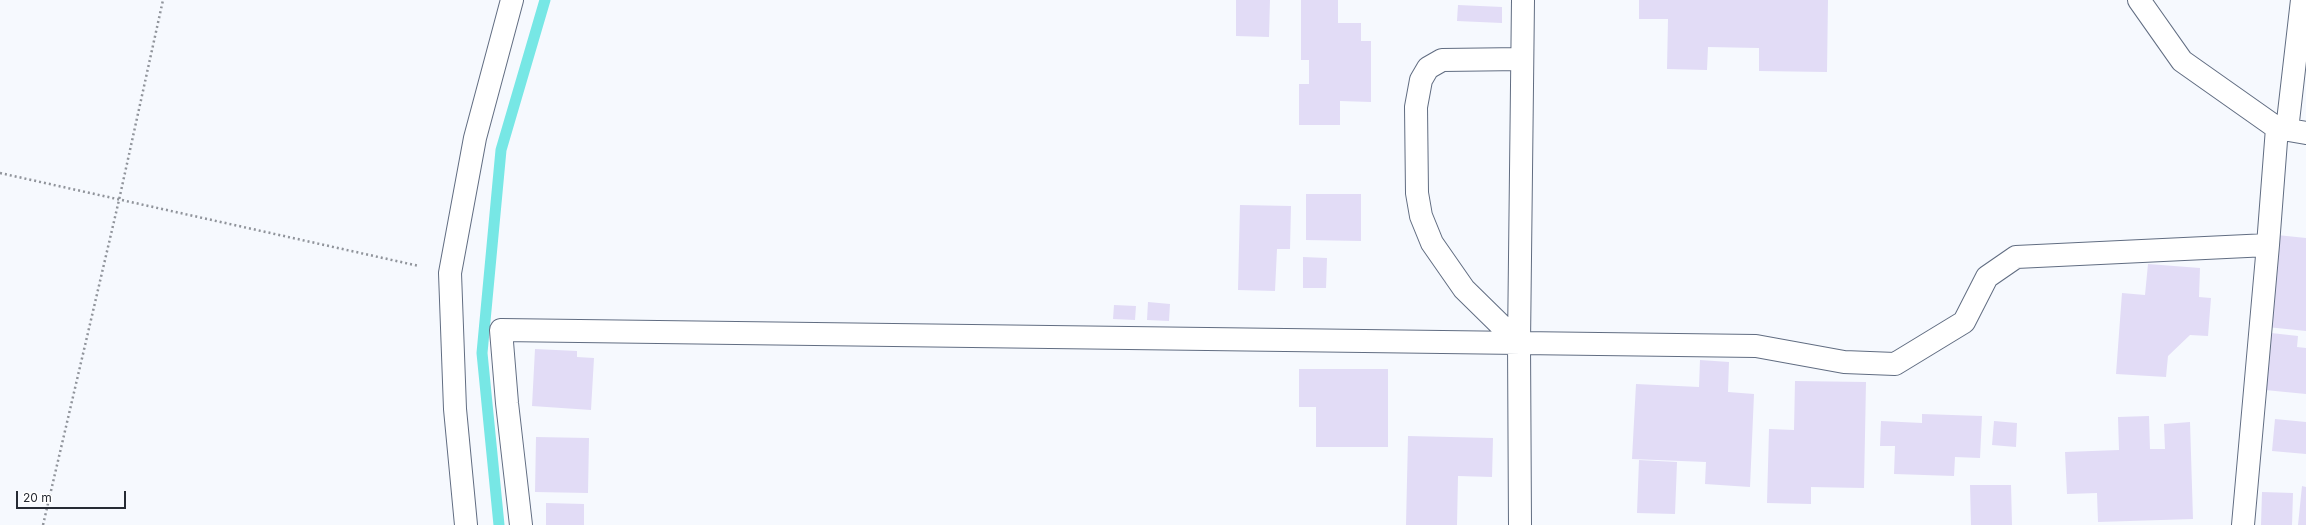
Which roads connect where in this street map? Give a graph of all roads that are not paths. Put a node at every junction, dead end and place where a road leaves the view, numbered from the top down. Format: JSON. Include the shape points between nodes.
{"nodes":[{"id":1,"x":512,"y":0,"type":"edge"},
{"id":2,"x":1523,"y":0,"type":"edge"},
{"id":3,"x":2139,"y":0,"type":"edge"},
{"id":4,"x":2302,"y":0,"type":"edge"},
{"id":5,"x":1522,"y":59,"type":"junction"},
{"id":6,"x":2290,"y":130,"type":"edge"},
{"id":7,"x":2268,"y":245,"type":"junction"},
{"id":8,"x":1519,"y":343,"type":"junction"},
{"id":9,"x":466,"y":525,"type":"edge"},
{"id":10,"x":521,"y":525,"type":"edge"},
{"id":11,"x":1520,"y":525,"type":"edge"},
{"id":12,"x":2243,"y":525,"type":"edge"}],
"edges":[{"from":1,"to":9,"type":"street","via":[[475,138],[450,273],[454,409]]},
{"from":2,"to":5,"type":"street"},
{"from":3,"to":6,"type":"street","via":[[2182,61]]},
{"from":4,"to":6,"type":"street"},
{"from":5,"to":8,"type":"street"},
{"from":5,"to":8,"type":"street","via":[[1442,60],[1428,68],[1421,80],[1416,108],[1417,193],[1421,216],[1432,243],[1464,289]]},
{"from":6,"to":7,"type":"street"},
{"from":7,"to":8,"type":"street","via":[[2016,257],[1987,277],[1964,322],[1895,364],[1844,362],[1756,346]]},
{"from":7,"to":12,"type":"street"},
{"from":8,"to":10,"type":"street","via":[[501,330]]},
{"from":8,"to":11,"type":"street"}]}
